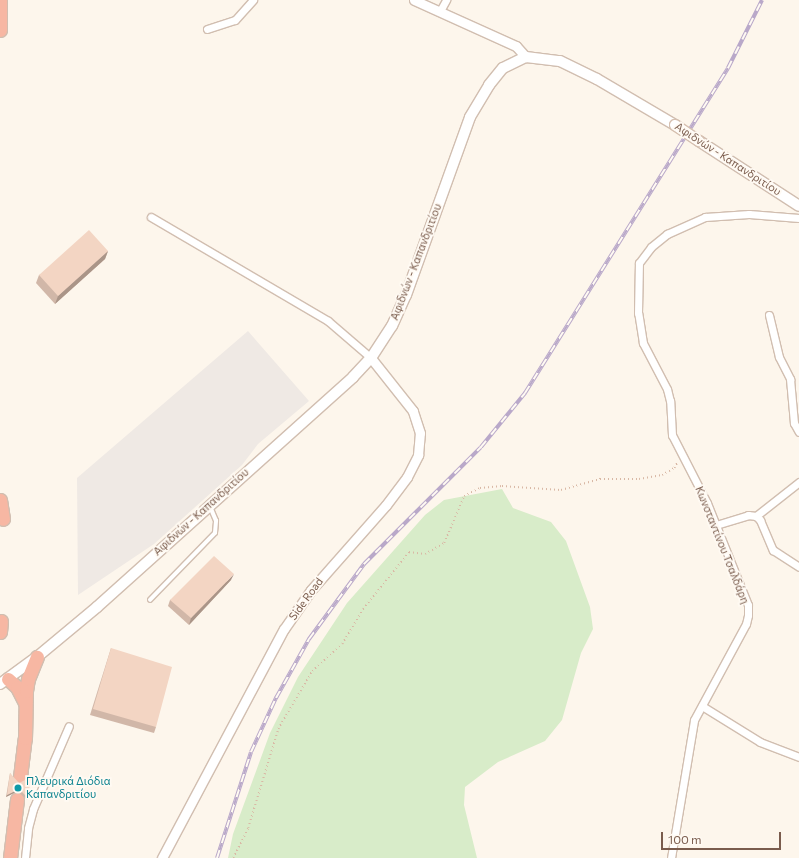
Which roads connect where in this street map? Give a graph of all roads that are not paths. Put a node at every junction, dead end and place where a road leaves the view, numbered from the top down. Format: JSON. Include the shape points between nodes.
{"nodes":[{"id":1,"x":0,"y":0,"type":"edge"},
{"id":2,"x":253,"y":0,"type":"edge"},
{"id":3,"x":414,"y":0,"type":"edge"},
{"id":4,"x":446,"y":0,"type":"edge"},
{"id":5,"x":440,"y":11,"type":"junction"},
{"id":6,"x":207,"y":29,"type":"dead end"},
{"id":7,"x":0,"y":30,"type":"edge"},
{"id":8,"x":526,"y":58,"type":"junction"},
{"id":9,"x":799,"y":206,"type":"edge"},
{"id":10,"x":151,"y":217,"type":"dead end"},
{"id":11,"x":799,"y":218,"type":"edge"},
{"id":12,"x":769,"y":316,"type":"dead end"},
{"id":13,"x":370,"y":358,"type":"junction"},
{"id":14,"x":799,"y":432,"type":"edge"},
{"id":15,"x":799,"y":482,"type":"edge"},
{"id":16,"x":0,"y":500,"type":"edge"},
{"id":17,"x":209,"y":505,"type":"junction"},
{"id":18,"x":756,"y":516,"type":"junction"},
{"id":19,"x":3,"y":519,"type":"dead end"},
{"id":20,"x":716,"y":525,"type":"junction"},
{"id":21,"x":799,"y":567,"type":"edge"},
{"id":22,"x":150,"y":600,"type":"dead end"},
{"id":23,"x":37,"y":657,"type":"junction"},
{"id":24,"x":4,"y":682,"type":"edge"},
{"id":25,"x":25,"y":703,"type":"junction"},
{"id":26,"x":702,"y":706,"type":"junction"},
{"id":27,"x":69,"y":726,"type":"dead end"},
{"id":28,"x":799,"y":757,"type":"edge"},
{"id":29,"x":20,"y":777,"type":"dead end"},
{"id":30,"x":17,"y":799,"type":"dead end"},
{"id":31,"x":10,"y":858,"type":"edge"},
{"id":32,"x":26,"y":858,"type":"edge"},
{"id":33,"x":162,"y":858,"type":"edge"},
{"id":34,"x":671,"y":858,"type":"edge"}],
"edges":[{"from":1,"to":7,"type":"highway"},
{"from":2,"to":6,"type":"street","via":[[235,20]]},
{"from":3,"to":5,"type":"street"},
{"from":4,"to":5,"type":"street"},
{"from":5,"to":8,"type":"street","via":[[516,46]]},
{"from":8,"to":9,"type":"main road","name":"Αφιδνών - Καπανδριτίου","bridge":true,"via":[[550,58],[570,66],[675,125]]},
{"from":8,"to":13,"type":"main road","name":"Αφιδνών - Καπανδριτίου","via":[[508,65],[496,76],[470,117],[406,295],[392,326]]},
{"from":10,"to":13,"type":"street","via":[[328,321]]},
{"from":11,"to":20,"type":"street","name":"Κωνσταντίνου Τσαλδάρη","via":[[750,214],[705,217],[667,234],[651,247],[639,263],[637,282],[643,343],[667,389],[672,435]]},
{"from":12,"to":14,"type":"street","via":[[779,357],[790,379],[794,423]]},
{"from":13,"to":17,"type":"main road","name":"Αφιδνών - Καπανδριτίου","via":[[353,377]]},
{"from":13,"to":33,"type":"street","name":"Side Road","via":[[413,411],[420,433],[418,455],[407,477],[386,505],[311,590],[284,629]]},
{"from":15,"to":18,"type":"street"},
{"from":16,"to":19,"type":"highway"},
{"from":17,"to":22,"type":"lane","via":[[216,521],[215,534]]},
{"from":17,"to":23,"type":"main road","name":"Αφιδνών - Καπανδριτίου","via":[[91,612]]},
{"from":18,"to":20,"type":"street","via":[[748,515]]},
{"from":18,"to":21,"type":"street","via":[[773,550]]},
{"from":20,"to":26,"type":"street","name":"Κωνσταντίνου Τσαλδάρη","via":[[748,604],[748,615],[746,624]]},
{"from":23,"to":24,"type":"main road","name":"Αφιδνών - Καπανδριτίου"},
{"from":23,"to":25,"type":"highway","via":[[28,679]]},
{"from":24,"to":25,"type":"highway","via":[[17,687]]},
{"from":25,"to":29,"type":"highway","via":[[25,738]]},
{"from":26,"to":28,"type":"street","via":[[760,742]]},
{"from":26,"to":34,"type":"street","name":"Κωνσταντίνου Τσαλδάρη","via":[[694,720]]},
{"from":27,"to":32,"type":"street","via":[[34,809],[28,828]]},
{"from":30,"to":31,"type":"highway"}]}
